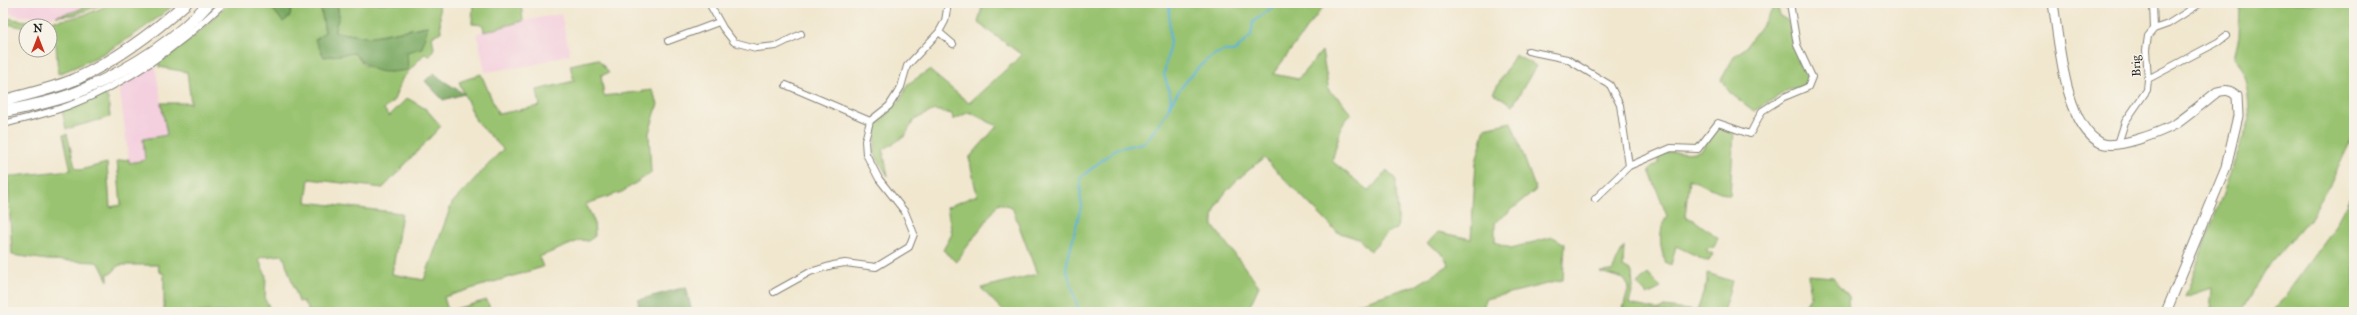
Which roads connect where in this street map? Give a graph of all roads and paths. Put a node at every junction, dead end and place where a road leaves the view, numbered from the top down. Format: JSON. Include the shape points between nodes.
{"nodes":[{"id":1,"x":186,"y":3,"type":"edge"},
{"id":2,"x":209,"y":3,"type":"edge"},
{"id":3,"x":224,"y":3,"type":"edge"},
{"id":4,"x":710,"y":3,"type":"edge"},
{"id":5,"x":948,"y":3,"type":"edge"},
{"id":6,"x":1790,"y":3,"type":"edge"},
{"id":7,"x":2053,"y":3,"type":"edge"},
{"id":8,"x":2153,"y":3,"type":"edge"},
{"id":9,"x":2201,"y":3,"type":"edge"},
{"id":10,"x":719,"y":22,"type":"junction"},
{"id":11,"x":2154,"y":29,"type":"junction"},
{"id":12,"x":940,"y":32,"type":"junction"},
{"id":13,"x":801,"y":34,"type":"dead end"},
{"id":14,"x":2226,"y":36,"type":"dead end"},
{"id":15,"x":668,"y":41,"type":"dead end"},
{"id":16,"x":953,"y":44,"type":"dead end"},
{"id":17,"x":1528,"y":51,"type":"dead end"},
{"id":18,"x":2148,"y":79,"type":"junction"},
{"id":19,"x":786,"y":85,"type":"dead end"},
{"id":20,"x":3,"y":101,"type":"edge"},
{"id":21,"x":3,"y":112,"type":"edge"},
{"id":22,"x":870,"y":121,"type":"junction"},
{"id":23,"x":3,"y":124,"type":"edge"},
{"id":24,"x":2118,"y":144,"type":"junction"},
{"id":25,"x":1629,"y":166,"type":"junction"},
{"id":26,"x":1595,"y":199,"type":"dead end"},
{"id":27,"x":774,"y":292,"type":"dead end"},
{"id":28,"x":2166,"y":312,"type":"edge"}],
"edges":[{"from":1,"to":20,"type":"highway","via":[[141,40],[76,79]]},
{"from":2,"to":21,"type":"highway","via":[[182,30],[123,69],[84,90]]},
{"from":3,"to":23,"type":"street","via":[[160,58],[116,85],[72,105]]},
{"from":4,"to":10,"type":"street"},
{"from":5,"to":12,"type":"street"},
{"from":6,"to":25,"type":"street","via":[[1797,45],[1812,77],[1808,87],[1784,97],[1762,111],[1750,134],[1718,123],[1698,149],[1671,148]]},
{"from":7,"to":24,"type":"main road","via":[[2065,83],[2074,108],[2096,140],[2102,144]]},
{"from":8,"to":11,"type":"street","name":"Brig"},
{"from":9,"to":11,"type":"street","via":[[2168,24]]},
{"from":10,"to":13,"type":"street","via":[[734,42],[756,48],[776,46]]},
{"from":10,"to":15,"type":"street"},
{"from":11,"to":18,"type":"street","name":"Brig","via":[[2148,36],[2146,50]]},
{"from":12,"to":16,"type":"street"},
{"from":12,"to":22,"type":"street","via":[[907,66],[901,87],[889,106]]},
{"from":14,"to":18,"type":"street"},
{"from":17,"to":25,"type":"street","via":[[1567,59],[1610,85],[1620,105]]},
{"from":18,"to":24,"type":"street","name":"Brig","via":[[2147,90],[2121,129]]},
{"from":19,"to":22,"type":"street"},
{"from":22,"to":27,"type":"street","via":[[864,141],[866,154],[879,179],[905,212],[914,234],[909,247],[876,267],[845,263],[833,265],[810,272]]},
{"from":24,"to":28,"type":"main road","via":[[2175,124],[2217,92],[2232,91],[2237,96],[2238,116],[2226,168]]},
{"from":25,"to":26,"type":"street"}]}
